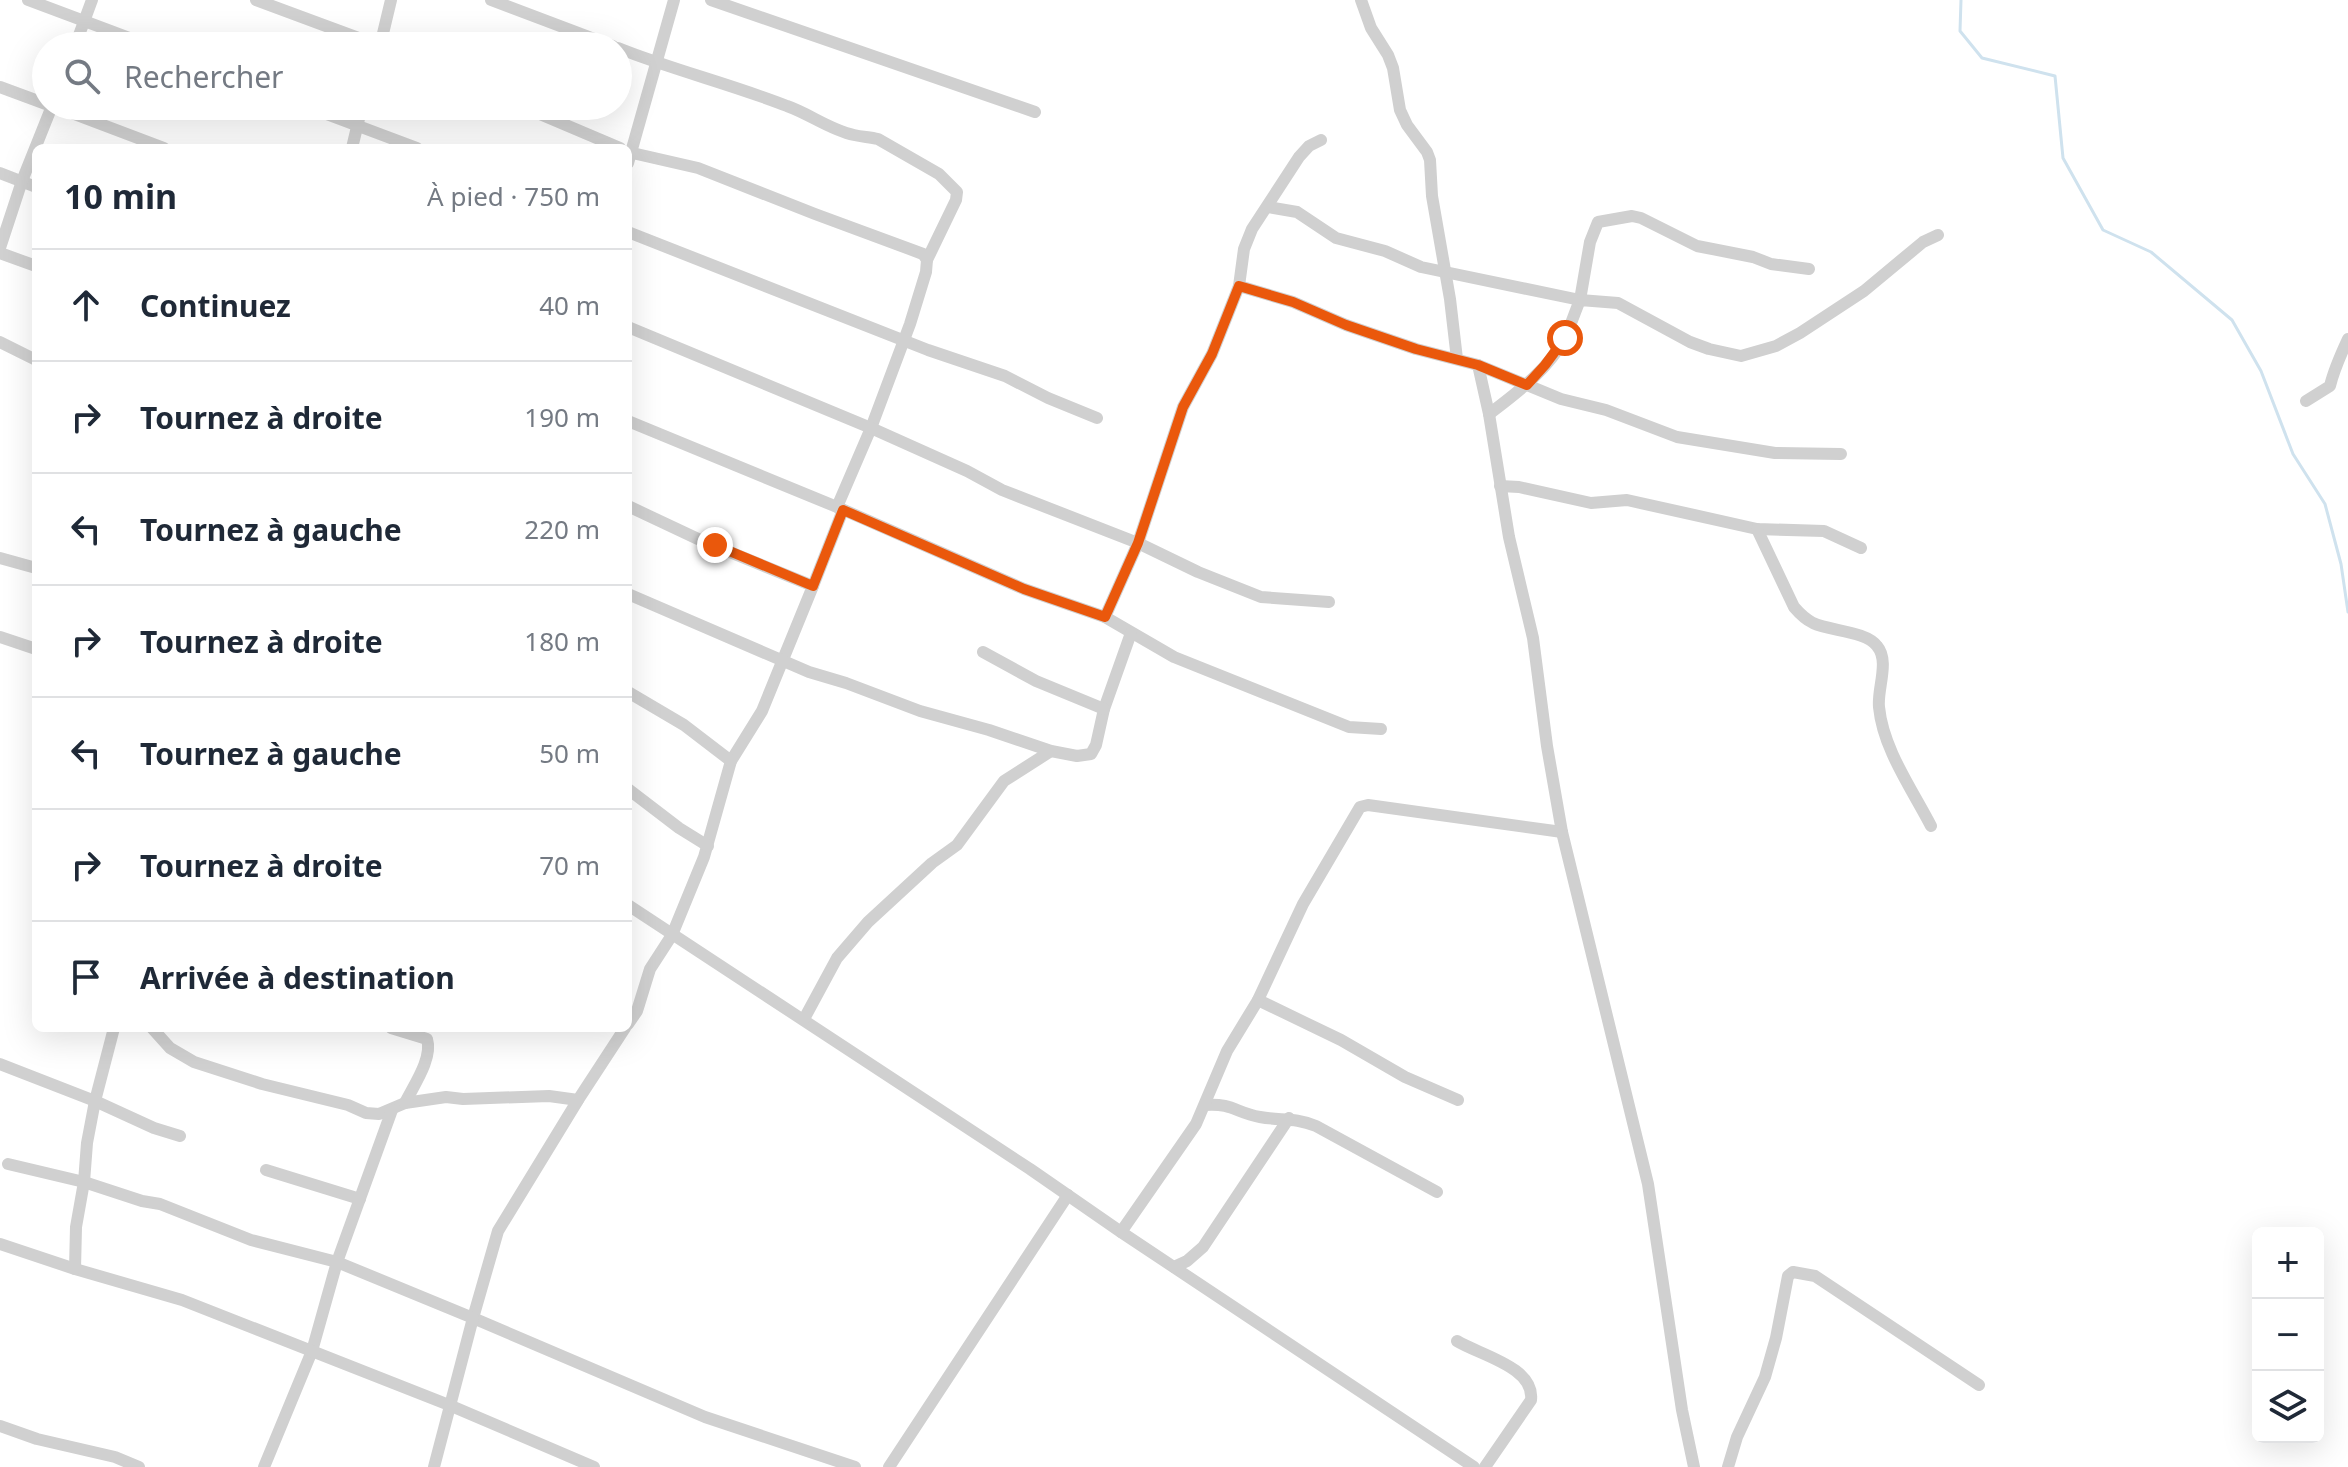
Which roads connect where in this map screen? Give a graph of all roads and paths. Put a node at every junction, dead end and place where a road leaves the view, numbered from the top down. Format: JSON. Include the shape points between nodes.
{"nodes":[{"id":1,"x":28,"y":0,"type":"edge"},
{"id":2,"x":92,"y":0,"type":"edge"},
{"id":3,"x":256,"y":0,"type":"edge"},
{"id":4,"x":391,"y":0,"type":"edge"},
{"id":5,"x":491,"y":0,"type":"edge"},
{"id":6,"x":674,"y":0,"type":"edge"},
{"id":7,"x":711,"y":0,"type":"edge"},
{"id":8,"x":1361,"y":0,"type":"edge"},
{"id":9,"x":85,"y":20,"type":"junction"},
{"id":10,"x":80,"y":32,"type":"edge"},
{"id":11,"x":115,"y":32,"type":"edge"},
{"id":12,"x":342,"y":32,"type":"edge"},
{"id":13,"x":383,"y":32,"type":"edge"},
{"id":14,"x":575,"y":32,"type":"edge"},
{"id":15,"x":632,"y":53,"type":"edge"},
{"id":16,"x":657,"y":63,"type":"junction"},
{"id":17,"x":0,"y":87,"type":"edge"},
{"id":18,"x":32,"y":99,"type":"edge"},
{"id":19,"x":1035,"y":112,"type":"dead end"},
{"id":20,"x":46,"y":120,"type":"edge"},
{"id":21,"x":89,"y":120,"type":"edge"},
{"id":22,"x":341,"y":120,"type":"edge"},
{"id":23,"x":358,"y":120,"type":"edge"},
{"id":24,"x":552,"y":120,"type":"edge"},
{"id":25,"x":356,"y":126,"type":"junction"},
{"id":26,"x":1321,"y":140,"type":"dead end"},
{"id":27,"x":37,"y":144,"type":"edge"},
{"id":28,"x":153,"y":144,"type":"edge"},
{"id":29,"x":353,"y":144,"type":"edge"},
{"id":30,"x":406,"y":144,"type":"edge"},
{"id":31,"x":605,"y":144,"type":"edge"},
{"id":32,"x":630,"y":144,"type":"edge"},
{"id":33,"x":632,"y":155,"type":"edge"},
{"id":34,"x":32,"y":156,"type":"edge"},
{"id":35,"x":0,"y":173,"type":"edge"},
{"id":36,"x":22,"y":181,"type":"junction"},
{"id":37,"x":32,"y":185,"type":"edge"},
{"id":38,"x":1268,"y":207,"type":"junction"},
{"id":39,"x":632,"y":234,"type":"edge"},
{"id":40,"x":1938,"y":235,"type":"dead end"},
{"id":41,"x":0,"y":251,"type":"edge"},
{"id":42,"x":927,"y":260,"type":"junction"},
{"id":43,"x":32,"y":264,"type":"edge"},
{"id":44,"x":1809,"y":269,"type":"dead end"},
{"id":45,"x":1446,"y":272,"type":"junction"},
{"id":46,"x":1239,"y":286,"type":"junction"},
{"id":47,"x":1580,"y":300,"type":"junction"},
{"id":48,"x":632,"y":329,"type":"edge"},
{"id":49,"x":2348,"y":339,"type":"edge"},
{"id":50,"x":903,"y":340,"type":"junction"},
{"id":51,"x":0,"y":342,"type":"edge"},
{"id":52,"x":32,"y":358,"type":"edge"},
{"id":53,"x":1457,"y":359,"type":"junction"},
{"id":54,"x":1478,"y":365,"type":"junction"},
{"id":55,"x":1527,"y":385,"type":"junction"},
{"id":56,"x":2306,"y":401,"type":"dead end"},
{"id":57,"x":1489,"y":414,"type":"junction"},
{"id":58,"x":1097,"y":418,"type":"dead end"},
{"id":59,"x":632,"y":423,"type":"edge"},
{"id":60,"x":871,"y":428,"type":"junction"},
{"id":61,"x":1841,"y":454,"type":"dead end"},
{"id":62,"x":1500,"y":486,"type":"junction"},
{"id":63,"x":632,"y":508,"type":"edge"},
{"id":64,"x":840,"y":508,"type":"junction"},
{"id":65,"x":1757,"y":529,"type":"junction"},
{"id":66,"x":1138,"y":543,"type":"junction"},
{"id":67,"x":1861,"y":548,"type":"dead end"},
{"id":68,"x":0,"y":558,"type":"edge"},
{"id":69,"x":32,"y":567,"type":"edge"},
{"id":70,"x":813,"y":586,"type":"junction"},
{"id":71,"x":632,"y":596,"type":"edge"},
{"id":72,"x":1329,"y":602,"type":"dead end"},
{"id":73,"x":1105,"y":617,"type":"junction"},
{"id":74,"x":1131,"y":633,"type":"junction"},
{"id":75,"x":0,"y":637,"type":"edge"},
{"id":76,"x":32,"y":648,"type":"edge"},
{"id":77,"x":983,"y":652,"type":"dead end"},
{"id":78,"x":781,"y":660,"type":"junction"},
{"id":79,"x":632,"y":694,"type":"edge"},
{"id":80,"x":1104,"y":709,"type":"junction"},
{"id":81,"x":1381,"y":729,"type":"dead end"},
{"id":82,"x":1051,"y":751,"type":"junction"},
{"id":83,"x":731,"y":761,"type":"junction"},
{"id":84,"x":632,"y":792,"type":"edge"},
{"id":85,"x":1931,"y":826,"type":"dead end"},
{"id":86,"x":1562,"y":832,"type":"junction"},
{"id":87,"x":708,"y":846,"type":"junction"},
{"id":88,"x":632,"y":908,"type":"edge"},
{"id":89,"x":672,"y":935,"type":"junction"},
{"id":90,"x":1258,"y":1000,"type":"junction"},
{"id":91,"x":632,"y":1018,"type":"edge"},
{"id":92,"x":804,"y":1019,"type":"junction"},
{"id":93,"x":113,"y":1032,"type":"edge"},
{"id":94,"x":156,"y":1032,"type":"edge"},
{"id":95,"x":404,"y":1032,"type":"edge"},
{"id":96,"x":623,"y":1032,"type":"edge"},
{"id":97,"x":0,"y":1064,"type":"edge"},
{"id":98,"x":578,"y":1100,"type":"junction"},
{"id":99,"x":1458,"y":1100,"type":"dead end"},
{"id":100,"x":95,"y":1101,"type":"junction"},
{"id":101,"x":405,"y":1103,"type":"junction"},
{"id":102,"x":1205,"y":1105,"type":"junction"},
{"id":103,"x":392,"y":1110,"type":"junction"},
{"id":104,"x":1289,"y":1118,"type":"junction"},
{"id":105,"x":180,"y":1136,"type":"dead end"},
{"id":106,"x":8,"y":1164,"type":"dead end"},
{"id":107,"x":266,"y":1170,"type":"dead end"},
{"id":108,"x":84,"y":1182,"type":"junction"},
{"id":109,"x":1437,"y":1192,"type":"dead end"},
{"id":110,"x":1068,"y":1195,"type":"junction"},
{"id":111,"x":360,"y":1199,"type":"junction"},
{"id":112,"x":1121,"y":1232,"type":"junction"},
{"id":113,"x":0,"y":1244,"type":"edge"},
{"id":114,"x":337,"y":1262,"type":"junction"},
{"id":115,"x":1174,"y":1267,"type":"junction"},
{"id":116,"x":75,"y":1269,"type":"junction"},
{"id":117,"x":473,"y":1318,"type":"junction"},
{"id":118,"x":1457,"y":1341,"type":"dead end"},
{"id":119,"x":312,"y":1351,"type":"junction"},
{"id":120,"x":1979,"y":1385,"type":"dead end"},
{"id":121,"x":449,"y":1405,"type":"junction"},
{"id":122,"x":0,"y":1426,"type":"edge"},
{"id":123,"x":139,"y":1467,"type":"edge"},
{"id":124,"x":264,"y":1467,"type":"edge"},
{"id":125,"x":434,"y":1467,"type":"edge"},
{"id":126,"x":594,"y":1467,"type":"edge"},
{"id":127,"x":855,"y":1467,"type":"edge"},
{"id":128,"x":889,"y":1467,"type":"edge"},
{"id":129,"x":1474,"y":1467,"type":"edge"},
{"id":130,"x":1485,"y":1467,"type":"edge"},
{"id":131,"x":1694,"y":1467,"type":"edge"},
{"id":132,"x":1728,"y":1467,"type":"edge"}],
"edges":[{"from":1,"to":9,"type":"street"},
{"from":2,"to":9,"type":"street"},
{"from":3,"to":12,"type":"street"},
{"from":4,"to":13,"type":"street"},
{"from":5,"to":14,"type":"street"},
{"from":6,"to":16,"type":"street"},
{"from":7,"to":19,"type":"street"},
{"from":8,"to":45,"type":"street","via":[[1393,68],[1400,110],[1430,160]]},
{"from":9,"to":10,"type":"street"},
{"from":9,"to":11,"type":"street"},
{"from":15,"to":16,"type":"street"},
{"from":16,"to":32,"type":"street"},
{"from":16,"to":42,"type":"street","via":[[788,106],[856,136],[878,139],[939,174],[957,192],[956,200]]},
{"from":17,"to":18,"type":"street"},
{"from":20,"to":27,"type":"street"},
{"from":21,"to":28,"type":"street"},
{"from":22,"to":25,"type":"street"},
{"from":23,"to":25,"type":"street"},
{"from":24,"to":31,"type":"street"},
{"from":25,"to":29,"type":"street"},
{"from":25,"to":30,"type":"street"},
{"from":26,"to":38,"type":"street","via":[[1299,157]]},
{"from":33,"to":42,"type":"street","via":[[698,168],[923,254]]},
{"from":34,"to":36,"type":"street"},
{"from":35,"to":36,"type":"street"},
{"from":36,"to":37,"type":"street"},
{"from":36,"to":41,"type":"street"},
{"from":38,"to":45,"type":"street","via":[[1297,212],[1336,238]]},
{"from":38,"to":46,"type":"street","via":[[1244,249]]},
{"from":39,"to":50,"type":"street"},
{"from":40,"to":47,"type":"street","via":[[1800,333],[1741,356],[1690,342],[1618,303]]},
{"from":41,"to":43,"type":"street"},
{"from":42,"to":50,"type":"street"},
{"from":44,"to":47,"type":"street","via":[[1697,246],[1632,216],[1598,222],[1593,230]]},
{"from":45,"to":47,"type":"street"},
{"from":45,"to":53,"type":"street"},
{"from":46,"to":53,"type":"street"},
{"from":46,"to":66,"type":"street","via":[[1212,354],[1183,407]]},
{"from":47,"to":55,"type":"street","via":[[1565,338]]},
{"from":48,"to":60,"type":"street"},
{"from":49,"to":56,"type":"street","via":[[2330,386]]},
{"from":50,"to":58,"type":"street","via":[[1005,376]]},
{"from":50,"to":60,"type":"street"},
{"from":51,"to":52,"type":"street"},
{"from":53,"to":54,"type":"street"},
{"from":54,"to":55,"type":"street"},
{"from":54,"to":57,"type":"street"},
{"from":55,"to":57,"type":"street"},
{"from":55,"to":61,"type":"street","via":[[1677,437],[1775,453]]},
{"from":57,"to":62,"type":"street"},
{"from":59,"to":64,"type":"street"},
{"from":60,"to":64,"type":"street"},
{"from":60,"to":66,"type":"street","via":[[1002,490]]},
{"from":62,"to":65,"type":"street","via":[[1591,503],[1627,500]]},
{"from":62,"to":86,"type":"street","via":[[1533,638]]},
{"from":63,"to":70,"type":"street"},
{"from":64,"to":70,"type":"street"},
{"from":64,"to":73,"type":"street","via":[[1024,589]]},
{"from":65,"to":67,"type":"street","via":[[1824,531]]},
{"from":65,"to":85,"type":"street","via":[[1804,618],[1878,646],[1885,734]]},
{"from":66,"to":72,"type":"street","via":[[1261,597]]},
{"from":66,"to":73,"type":"street"},
{"from":68,"to":69,"type":"street"},
{"from":70,"to":78,"type":"street"},
{"from":71,"to":78,"type":"street"},
{"from":73,"to":74,"type":"street"},
{"from":74,"to":80,"type":"street"},
{"from":74,"to":81,"type":"street","via":[[1174,657],[1349,727]]},
{"from":75,"to":76,"type":"street"},
{"from":77,"to":80,"type":"street"},
{"from":78,"to":82,"type":"street"},
{"from":78,"to":83,"type":"street","via":[[762,711]]},
{"from":79,"to":83,"type":"street"},
{"from":80,"to":82,"type":"street","via":[[1091,754]]},
{"from":82,"to":92,"type":"street","via":[[1004,781],[957,845],[868,922],[837,958]]},
{"from":83,"to":87,"type":"street"},
{"from":84,"to":87,"type":"street"},
{"from":86,"to":90,"type":"street","via":[[1360,807],[1303,904]]},
{"from":86,"to":131,"type":"street","via":[[1648,1184]]},
{"from":87,"to":89,"type":"street"},
{"from":88,"to":89,"type":"street"},
{"from":89,"to":91,"type":"street","via":[[650,969]]},
{"from":89,"to":92,"type":"street"},
{"from":90,"to":99,"type":"street"},
{"from":90,"to":102,"type":"street","via":[[1227,1051]]},
{"from":92,"to":110,"type":"street"},
{"from":93,"to":100,"type":"street"},
{"from":94,"to":103,"type":"street","via":[[194,1062],[366,1113]]},
{"from":95,"to":101,"type":"street","via":[[429,1044]]},
{"from":96,"to":98,"type":"street"},
{"from":97,"to":100,"type":"street"},
{"from":98,"to":101,"type":"street","via":[[446,1097]]},
{"from":98,"to":117,"type":"street","via":[[498,1231]]},
{"from":100,"to":105,"type":"street"},
{"from":100,"to":108,"type":"street"},
{"from":101,"to":103,"type":"street"},
{"from":102,"to":104,"type":"street"},
{"from":102,"to":112,"type":"street"},
{"from":103,"to":111,"type":"street"},
{"from":104,"to":109,"type":"street","via":[[1316,1126]]},
{"from":104,"to":115,"type":"street","via":[[1203,1247]]},
{"from":106,"to":108,"type":"street"},
{"from":107,"to":111,"type":"street"},
{"from":108,"to":114,"type":"street","via":[[160,1204],[251,1240]]},
{"from":108,"to":116,"type":"street"},
{"from":110,"to":112,"type":"street"},
{"from":110,"to":128,"type":"street"},
{"from":111,"to":114,"type":"street"},
{"from":112,"to":115,"type":"street"},
{"from":113,"to":116,"type":"street"},
{"from":114,"to":117,"type":"street"},
{"from":114,"to":119,"type":"street"},
{"from":115,"to":129,"type":"street"},
{"from":116,"to":119,"type":"street","via":[[182,1300]]},
{"from":117,"to":121,"type":"street"},
{"from":117,"to":127,"type":"street","via":[[705,1417]]},
{"from":118,"to":130,"type":"street","via":[[1507,1365],[1533,1390]]},
{"from":119,"to":121,"type":"street"},
{"from":119,"to":124,"type":"street"},
{"from":120,"to":132,"type":"street","via":[[1815,1276],[1793,1272],[1765,1377]]},
{"from":121,"to":125,"type":"street"},
{"from":121,"to":126,"type":"street"},
{"from":122,"to":123,"type":"street"}]}
